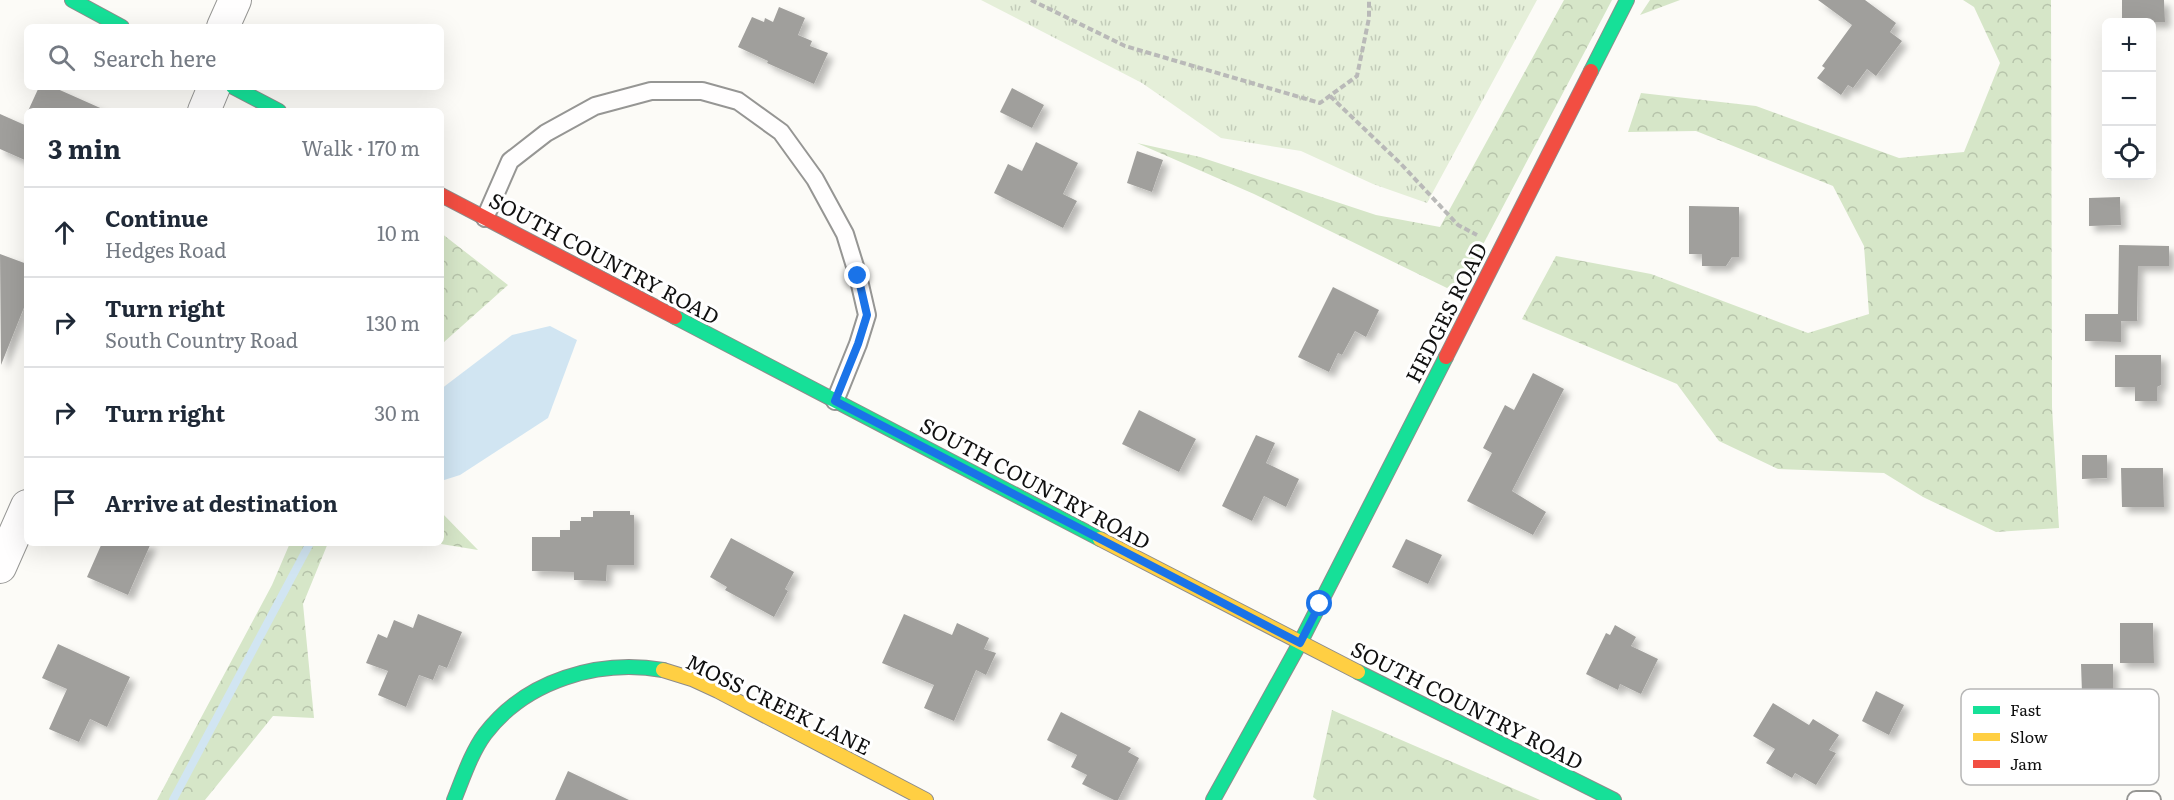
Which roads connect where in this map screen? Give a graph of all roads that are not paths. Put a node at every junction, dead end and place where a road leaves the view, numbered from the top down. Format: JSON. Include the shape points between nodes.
{"nodes":[{"id":1,"x":72,"y":0,"type":"edge"},
{"id":2,"x":236,"y":0,"type":"edge"},
{"id":3,"x":1627,"y":0,"type":"edge"},
{"id":4,"x":116,"y":24,"type":"edge"},
{"id":5,"x":224,"y":24,"type":"edge"},
{"id":6,"x":213,"y":90,"type":"edge"},
{"id":7,"x":239,"y":90,"type":"edge"},
{"id":8,"x":205,"y":108,"type":"edge"},
{"id":9,"x":273,"y":108,"type":"edge"},
{"id":10,"x":444,"y":197,"type":"edge"},
{"id":11,"x":485,"y":218,"type":"junction"},
{"id":12,"x":835,"y":401,"type":"junction"},
{"id":13,"x":24,"y":513,"type":"edge"},
{"id":14,"x":0,"y":567,"type":"edge"},
{"id":15,"x":1300,"y":643,"type":"junction"},
{"id":16,"x":454,"y":800,"type":"edge"},
{"id":17,"x":926,"y":800,"type":"edge"},
{"id":18,"x":1213,"y":800,"type":"edge"},
{"id":19,"x":1614,"y":800,"type":"edge"},
{"id":20,"x":2136,"y":800,"type":"edge"},
{"id":21,"x":2152,"y":800,"type":"edge"}],
"edges":[{"from":1,"to":4,"type":"street"},
{"from":2,"to":5,"type":"street"},
{"from":3,"to":15,"type":"street","name":"HEDGES ROAD"},
{"from":6,"to":8,"type":"street"},
{"from":7,"to":9,"type":"street"},
{"from":10,"to":11,"type":"street","name":"SOUTH COUNTRY ROAD"},
{"from":11,"to":12,"type":"street","name":"SOUTH COUNTRY ROAD"},
{"from":11,"to":12,"type":"lane","via":[[510,161],[546,133],[595,106],[651,91],[702,91],[738,101],[781,132],[816,178],[845,234],[867,315]]},
{"from":12,"to":15,"type":"street","name":"SOUTH COUNTRY ROAD"},
{"from":13,"to":14,"type":"street"},
{"from":15,"to":18,"type":"street","name":"HEDGES ROAD"},
{"from":15,"to":19,"type":"street","name":"SOUTH COUNTRY ROAD"},
{"from":16,"to":17,"type":"street","name":"MOSS CREEK LANE","via":[[486,734],[514,705],[549,683],[626,664],[664,670],[705,685]]},
{"from":20,"to":21,"type":"lane"}]}
